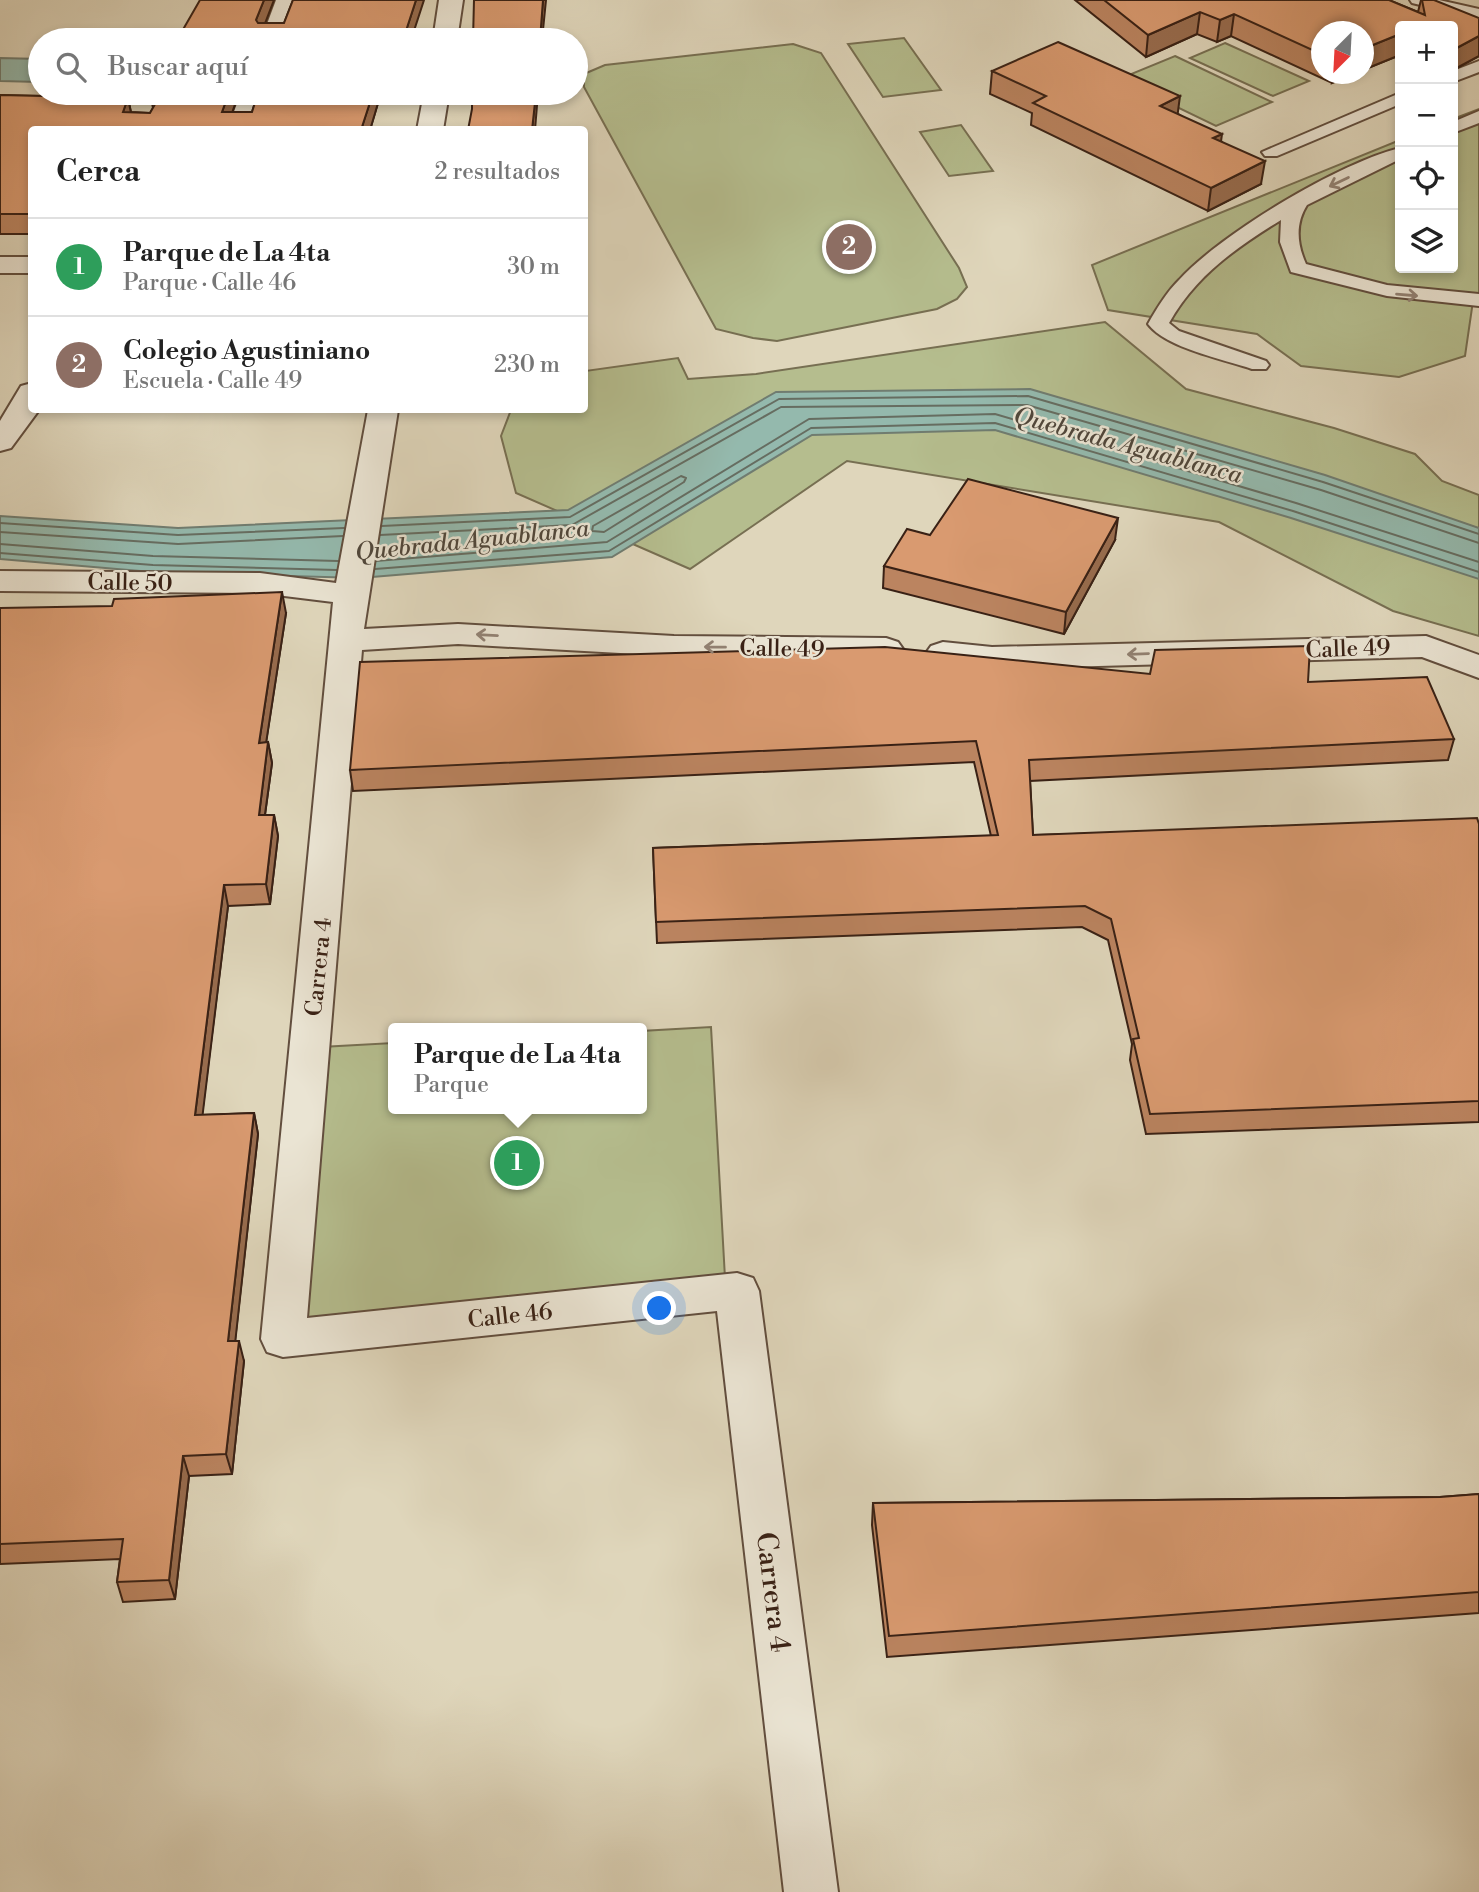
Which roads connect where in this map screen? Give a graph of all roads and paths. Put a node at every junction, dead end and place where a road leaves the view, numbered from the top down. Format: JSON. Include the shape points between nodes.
{"nodes":[{"id":1,"x":288,"y":0,"type":"edge"},
{"id":2,"x":451,"y":0,"type":"edge"},
{"id":3,"x":1418,"y":0,"type":"edge"},
{"id":4,"x":1479,"y":15,"type":"edge"},
{"id":5,"x":278,"y":28,"type":"edge"},
{"id":6,"x":446,"y":28,"type":"edge"},
{"id":7,"x":1479,"y":66,"type":"edge"},
{"id":8,"x":1458,"y":75,"type":"edge"},
{"id":9,"x":1395,"y":100,"type":"edge"},
{"id":10,"x":249,"y":105,"type":"edge"},
{"id":11,"x":434,"y":105,"type":"edge"},
{"id":12,"x":1479,"y":116,"type":"edge"},
{"id":13,"x":241,"y":126,"type":"edge"},
{"id":14,"x":431,"y":126,"type":"edge"},
{"id":15,"x":1458,"y":126,"type":"edge"},
{"id":16,"x":1272,"y":152,"type":"dead end"},
{"id":17,"x":1395,"y":155,"type":"edge"},
{"id":18,"x":1302,"y":200,"type":"junction"},
{"id":19,"x":0,"y":265,"type":"edge"},
{"id":20,"x":28,"y":265,"type":"edge"},
{"id":21,"x":1479,"y":300,"type":"edge"},
{"id":22,"x":1259,"y":365,"type":"dead end"},
{"id":23,"x":28,"y":401,"type":"edge"},
{"id":24,"x":382,"y":413,"type":"edge"},
{"id":25,"x":0,"y":442,"type":"edge"},
{"id":26,"x":0,"y":580,"type":"edge"},
{"id":27,"x":352,"y":588,"type":"junction"},
{"id":28,"x":348,"y":640,"type":"junction"},
{"id":29,"x":1479,"y":667,"type":"edge"},
{"id":30,"x":737,"y":1291,"type":"joint"},
{"id":31,"x":283,"y":1339,"type":"joint"},
{"id":32,"x":811,"y":1892,"type":"edge"}],
"edges":[{"from":1,"to":5,"type":"street"},
{"from":2,"to":6,"type":"street"},
{"from":3,"to":4,"type":"lane"},
{"from":7,"to":8,"type":"lane"},
{"from":9,"to":16,"type":"lane"},
{"from":10,"to":13,"type":"street"},
{"from":11,"to":14,"type":"street"},
{"from":12,"to":15,"type":"lane"},
{"from":17,"to":18,"type":"lane","one_way":true},
{"from":18,"to":21,"type":"lane","one_way":true,"via":[[1287,231],[1288,248],[1298,268],[1398,294]]},
{"from":18,"to":22,"type":"lane","via":[[1203,268],[1166,307],[1158,324],[1172,335]]},
{"from":19,"to":20,"type":"street"},
{"from":23,"to":25,"type":"street"},
{"from":24,"to":27,"type":"street","name":"Carrera 4"},
{"from":26,"to":27,"type":"street","name":"Calle 50"},
{"from":27,"to":28,"type":"street","name":"Carrera 4"},
{"from":29,"to":28,"type":"street","name":"Calle 49","one_way":true,"via":[[1426,646],[992,658],[905,650],[674,646],[458,634]]},
{"from":28,"to":31,"type":"street","name":"Carrera 4"},
{"from":30,"to":31,"type":"street","name":"Calle 46"},
{"from":30,"to":32,"type":"street","name":"Carrera 4"}]}
